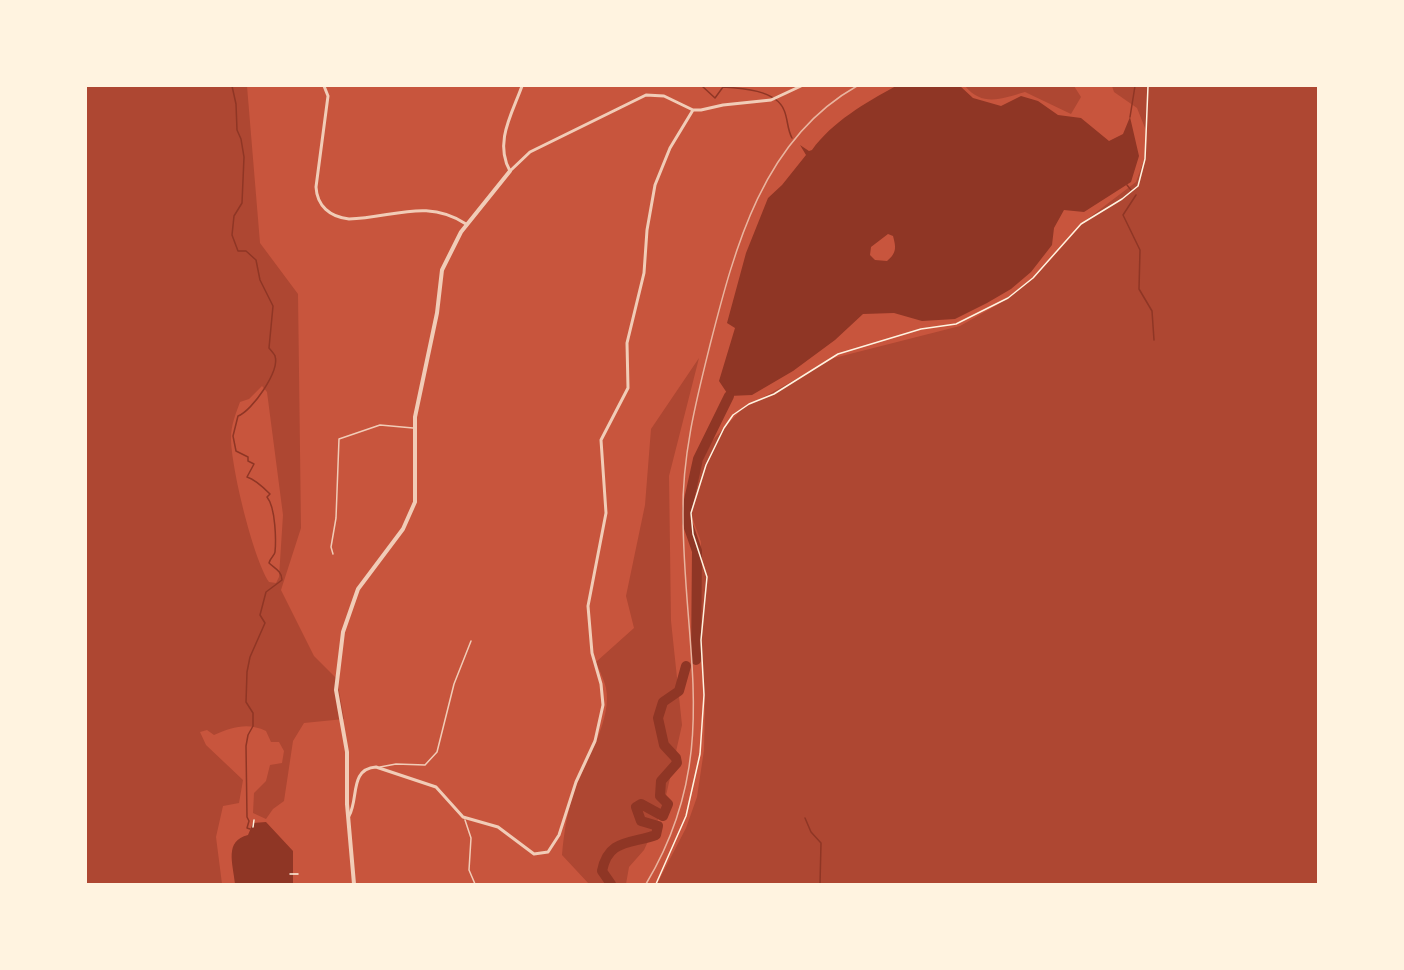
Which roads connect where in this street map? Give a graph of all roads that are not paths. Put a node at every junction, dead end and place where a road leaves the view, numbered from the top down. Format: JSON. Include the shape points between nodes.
{"nodes":[{"id":1,"x":324,"y":86,"type":"edge"},
{"id":2,"x":522,"y":86,"type":"edge"},
{"id":3,"x":801,"y":86,"type":"edge"},
{"id":4,"x":693,"y":110,"type":"junction"},
{"id":5,"x":510,"y":171,"type":"junction"},
{"id":6,"x":466,"y":224,"type":"junction"},
{"id":7,"x":414,"y":428,"type":"junction"},
{"id":8,"x":333,"y":554,"type":"dead end"},
{"id":9,"x":471,"y":640,"type":"dead end"},
{"id":10,"x":379,"y":768,"type":"junction"},
{"id":11,"x":349,"y":816,"type":"junction"},
{"id":12,"x":466,"y":819,"type":"junction"},
{"id":13,"x":354,"y":885,"type":"edge"},
{"id":14,"x":475,"y":885,"type":"edge"}],
"edges":[{"from":1,"to":6,"type":"street","via":[[328,96],[316,187],[323,208],[349,219],[434,210]]},
{"from":2,"to":5,"type":"street","via":[[502,144]]},
{"from":3,"to":4,"type":"street","via":[[773,99]]},
{"from":4,"to":5,"type":"street","via":[[664,96],[638,98],[530,152]]},
{"from":4,"to":12,"type":"street","via":[[670,148],[656,185],[642,282],[627,343],[628,388],[609,419],[600,444],[606,513],[588,606],[592,654],[604,700],[598,732],[559,835],[548,852],[534,854],[498,827]]},
{"from":5,"to":6,"type":"street"},
{"from":6,"to":7,"type":"street","via":[[441,277]]},
{"from":7,"to":8,"type":"lane","via":[[380,425],[339,439]]},
{"from":7,"to":11,"type":"street","via":[[413,508],[399,534],[358,589],[348,611],[340,647],[336,690],[347,752]]},
{"from":9,"to":10,"type":"lane","via":[[454,684],[435,756],[425,765]]},
{"from":10,"to":11,"type":"street","via":[[369,767],[359,775]]},
{"from":10,"to":12,"type":"street","via":[[436,787]]},
{"from":11,"to":13,"type":"street"},
{"from":12,"to":14,"type":"lane","via":[[471,837],[469,870]]}]}
